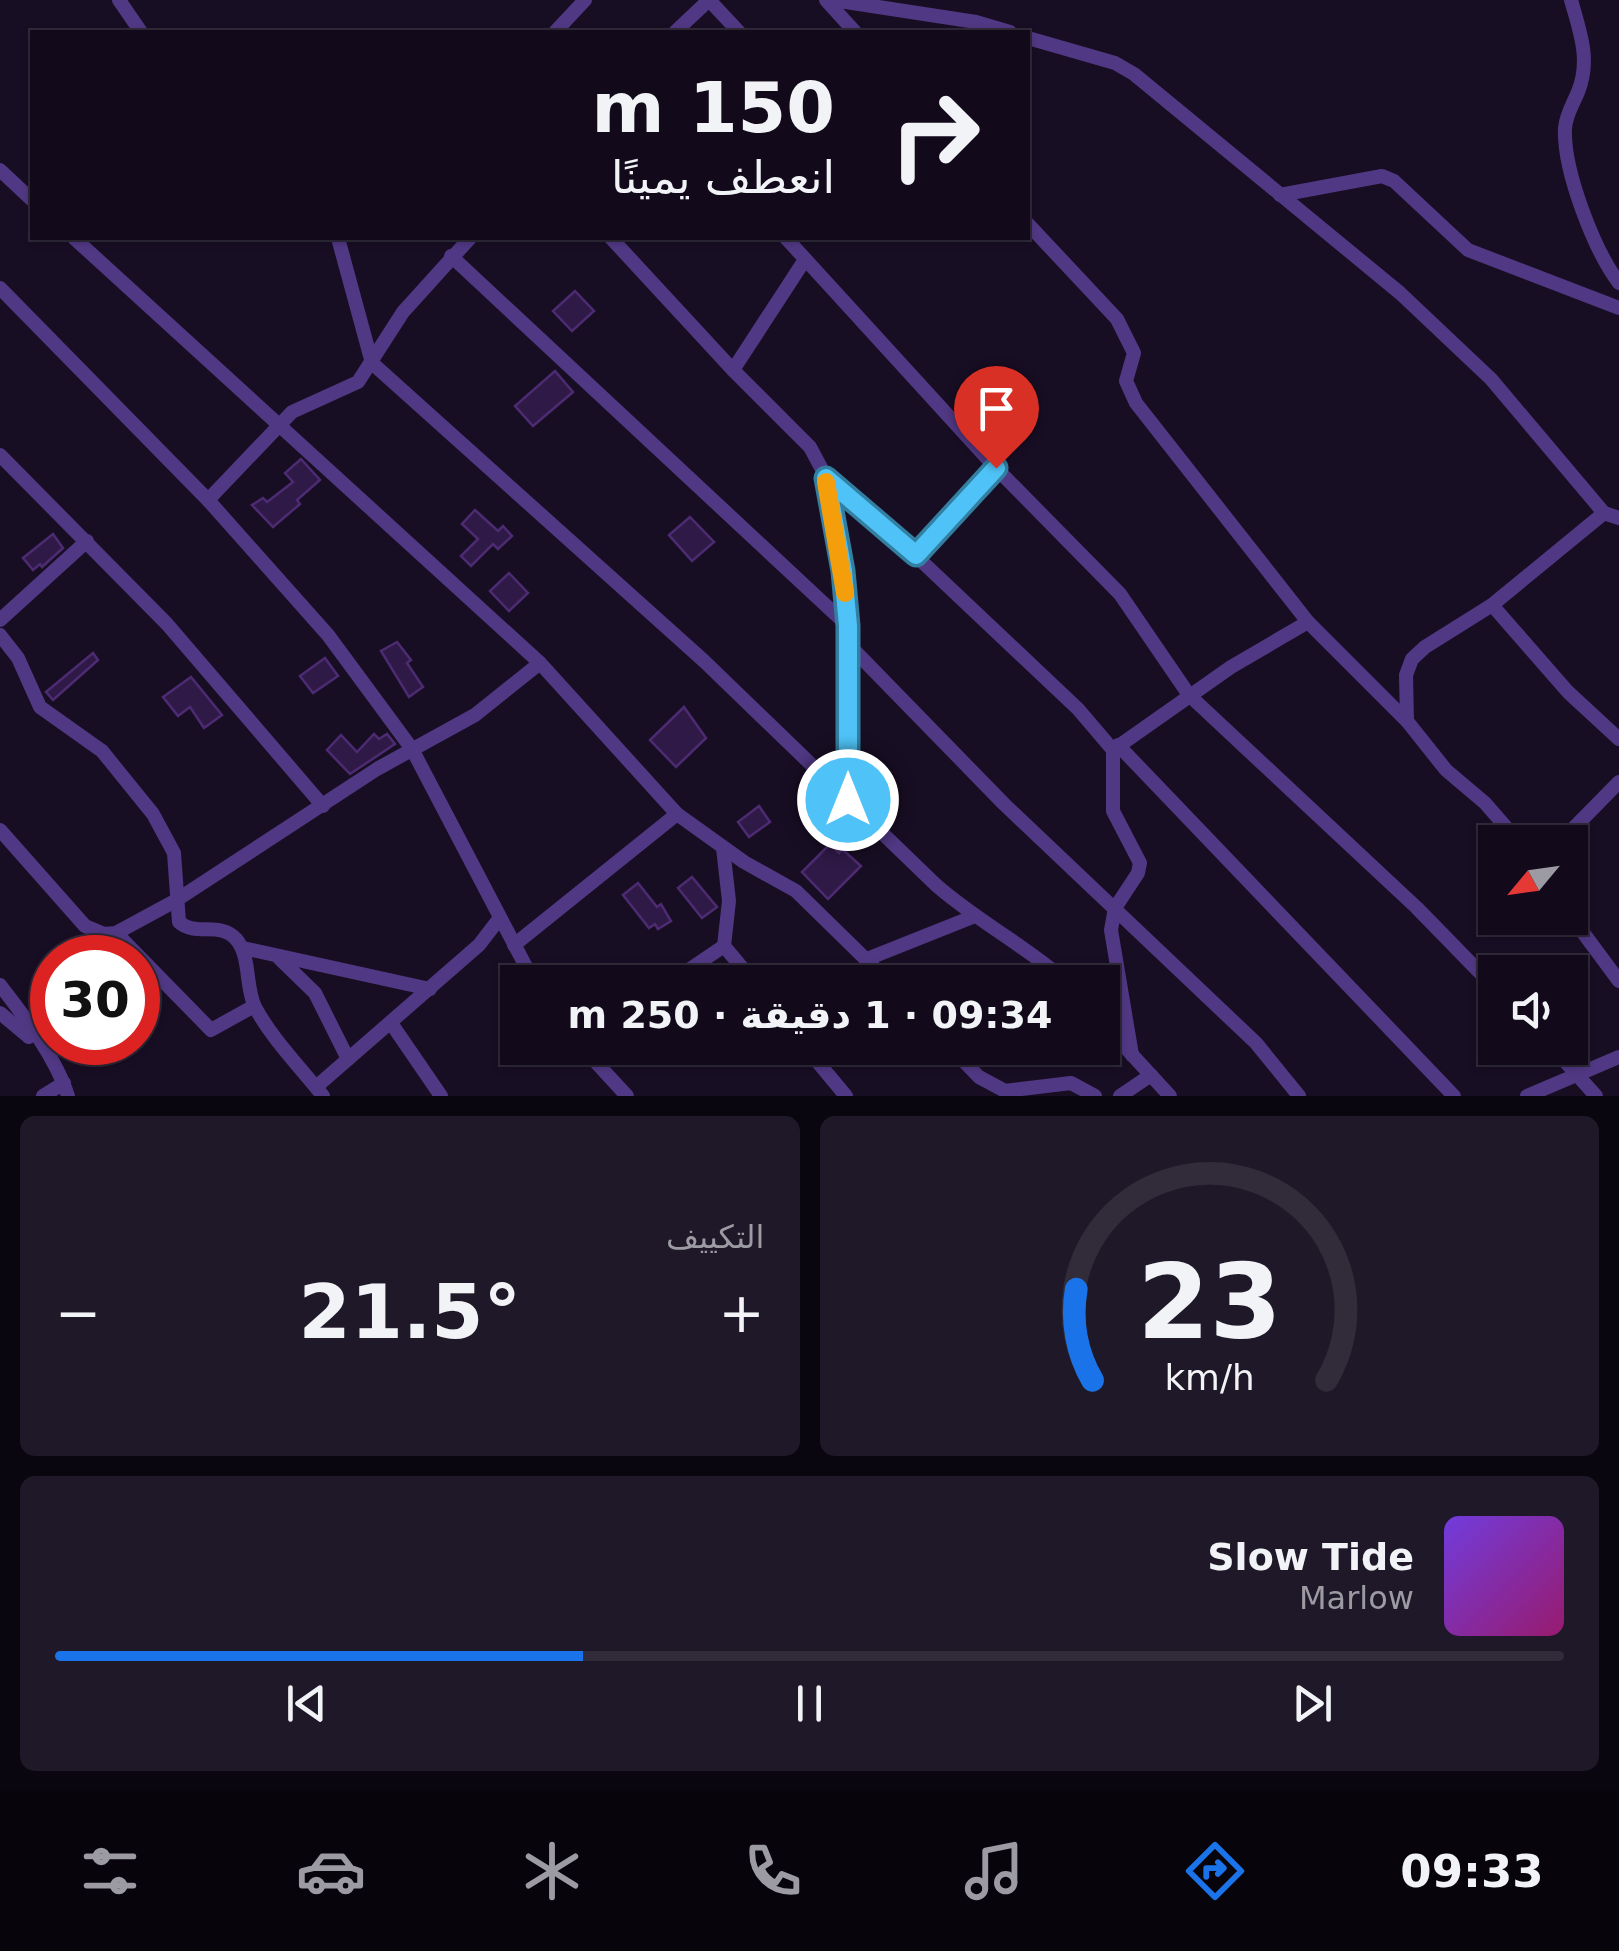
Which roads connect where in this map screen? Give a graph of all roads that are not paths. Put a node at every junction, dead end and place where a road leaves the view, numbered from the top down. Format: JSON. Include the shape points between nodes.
{"nodes":[{"id":1,"x":119,"y":0,"type":"edge"},
{"id":2,"x":585,"y":0,"type":"edge"},
{"id":3,"x":709,"y":0,"type":"edge"},
{"id":4,"x":830,"y":0,"type":"edge"},
{"id":5,"x":1572,"y":0,"type":"edge"},
{"id":6,"x":688,"y":27,"type":"edge"},
{"id":7,"x":141,"y":30,"type":"edge"},
{"id":8,"x":557,"y":30,"type":"edge"},
{"id":9,"x":737,"y":30,"type":"edge"},
{"id":10,"x":853,"y":30,"type":"edge"},
{"id":11,"x":1003,"y":30,"type":"edge"},
{"id":12,"x":1030,"y":39,"type":"edge"},
{"id":13,"x":0,"y":170,"type":"edge"},
{"id":14,"x":1280,"y":195,"type":"junction"},
{"id":15,"x":30,"y":198,"type":"edge"},
{"id":16,"x":1030,"y":226,"type":"edge"},
{"id":17,"x":76,"y":240,"type":"edge"},
{"id":18,"x":339,"y":240,"type":"edge"},
{"id":19,"x":468,"y":240,"type":"edge"},
{"id":20,"x":613,"y":240,"type":"edge"},
{"id":21,"x":788,"y":240,"type":"edge"},
{"id":22,"x":451,"y":256,"type":"junction"},
{"id":23,"x":804,"y":261,"type":"junction"},
{"id":24,"x":1619,"y":283,"type":"edge"},
{"id":25,"x":0,"y":288,"type":"edge"},
{"id":26,"x":1619,"y":308,"type":"edge"},
{"id":27,"x":372,"y":363,"type":"junction"},
{"id":28,"x":733,"y":370,"type":"junction"},
{"id":29,"x":278,"y":424,"type":"junction"},
{"id":30,"x":0,"y":455,"type":"edge"},
{"id":31,"x":996,"y":468,"type":"junction"},
{"id":32,"x":826,"y":478,"type":"junction"},
{"id":33,"x":208,"y":500,"type":"junction"},
{"id":34,"x":1604,"y":513,"type":"junction"},
{"id":35,"x":1619,"y":518,"type":"edge"},
{"id":36,"x":88,"y":541,"type":"junction"},
{"id":37,"x":916,"y":555,"type":"junction"},
{"id":38,"x":1492,"y":606,"type":"junction"},
{"id":39,"x":0,"y":620,"type":"edge"},
{"id":40,"x":1308,"y":622,"type":"junction"},
{"id":41,"x":848,"y":626,"type":"junction"},
{"id":42,"x":0,"y":635,"type":"edge"},
{"id":43,"x":848,"y":644,"type":"junction"},
{"id":44,"x":540,"y":663,"type":"junction"},
{"id":45,"x":1188,"y":695,"type":"junction"},
{"id":46,"x":1407,"y":721,"type":"junction"},
{"id":47,"x":1619,"y":740,"type":"edge"},
{"id":48,"x":1116,"y":748,"type":"junction"},
{"id":49,"x":412,"y":749,"type":"junction"},
{"id":50,"x":1619,"y":782,"type":"edge"},
{"id":51,"x":848,"y":800,"type":"junction"},
{"id":52,"x":323,"y":806,"type":"junction"},
{"id":53,"x":677,"y":814,"type":"junction"},
{"id":54,"x":1505,"y":825,"type":"edge"},
{"id":55,"x":1577,"y":825,"type":"edge"},
{"id":56,"x":0,"y":830,"type":"edge"},
{"id":57,"x":723,"y":848,"type":"junction"},
{"id":58,"x":175,"y":902,"type":"junction"},
{"id":59,"x":1115,"y":908,"type":"junction"},
{"id":60,"x":975,"y":916,"type":"junction"},
{"id":61,"x":499,"y":919,"type":"junction"},
{"id":62,"x":116,"y":933,"type":"junction"},
{"id":63,"x":1588,"y":935,"type":"edge"},
{"id":64,"x":514,"y":946,"type":"junction"},
{"id":65,"x":724,"y":946,"type":"junction"},
{"id":66,"x":242,"y":948,"type":"junction"},
{"id":67,"x":275,"y":955,"type":"junction"},
{"id":68,"x":866,"y":959,"type":"junction"},
{"id":69,"x":1614,"y":963,"type":"edge"},
{"id":70,"x":525,"y":965,"type":"edge"},
{"id":71,"x":697,"y":965,"type":"edge"},
{"id":72,"x":740,"y":965,"type":"edge"},
{"id":73,"x":872,"y":965,"type":"edge"},
{"id":74,"x":1047,"y":965,"type":"edge"},
{"id":75,"x":1478,"y":971,"type":"edge"},
{"id":76,"x":1619,"y":981,"type":"edge"},
{"id":77,"x":0,"y":985,"type":"edge"},
{"id":78,"x":430,"y":990,"type":"junction"},
{"id":79,"x":254,"y":1006,"type":"junction"},
{"id":80,"x":0,"y":1013,"type":"edge"},
{"id":81,"x":391,"y":1023,"type":"junction"},
{"id":82,"x":30,"y":1030,"type":"edge"},
{"id":83,"x":30,"y":1038,"type":"edge"},
{"id":84,"x":1120,"y":1042,"type":"edge"},
{"id":85,"x":1132,"y":1055,"type":"junction"},
{"id":86,"x":1619,"y":1057,"type":"edge"},
{"id":87,"x":348,"y":1059,"type":"junction"},
{"id":88,"x":56,"y":1065,"type":"edge"},
{"id":89,"x":599,"y":1065,"type":"edge"},
{"id":90,"x":820,"y":1065,"type":"edge"},
{"id":91,"x":967,"y":1065,"type":"edge"},
{"id":92,"x":1567,"y":1065,"type":"edge"},
{"id":93,"x":1574,"y":1074,"type":"junction"},
{"id":94,"x":1151,"y":1075,"type":"junction"},
{"id":95,"x":66,"y":1090,"type":"edge"},
{"id":96,"x":320,"y":1092,"type":"edge"},
{"id":97,"x":43,"y":1096,"type":"edge"},
{"id":98,"x":440,"y":1096,"type":"edge"},
{"id":99,"x":627,"y":1096,"type":"edge"},
{"id":100,"x":846,"y":1096,"type":"edge"},
{"id":101,"x":1095,"y":1096,"type":"edge"},
{"id":102,"x":1120,"y":1096,"type":"edge"},
{"id":103,"x":1170,"y":1096,"type":"edge"},
{"id":104,"x":1299,"y":1096,"type":"edge"},
{"id":105,"x":1454,"y":1096,"type":"edge"},
{"id":106,"x":1527,"y":1096,"type":"edge"},
{"id":107,"x":1596,"y":1096,"type":"edge"}],
"edges":[{"from":1,"to":7,"type":"street"},
{"from":2,"to":8,"type":"street"},
{"from":3,"to":6,"type":"street"},
{"from":3,"to":9,"type":"street"},
{"from":4,"to":10,"type":"street"},
{"from":4,"to":11,"type":"street"},
{"from":5,"to":24,"type":"street","via":[[1586,60],[1566,118],[1568,153],[1599,250]]},
{"from":12,"to":14,"type":"street","via":[[1134,74]]},
{"from":13,"to":15,"type":"street"},
{"from":14,"to":26,"type":"street","via":[[1382,176],[1468,250]]},
{"from":14,"to":34,"type":"street","via":[[1400,293],[1491,379]]},
{"from":16,"to":40,"type":"street","via":[[1117,319],[1134,353],[1126,381],[1136,403]]},
{"from":17,"to":29,"type":"street"},
{"from":18,"to":27,"type":"street"},
{"from":19,"to":22,"type":"street"},
{"from":20,"to":28,"type":"street"},
{"from":21,"to":23,"type":"street"},
{"from":22,"to":27,"type":"street","via":[[403,312]]},
{"from":22,"to":41,"type":"street"},
{"from":23,"to":28,"type":"street"},
{"from":23,"to":31,"type":"street"},
{"from":25,"to":33,"type":"street"},
{"from":27,"to":29,"type":"street","via":[[358,382]]},
{"from":27,"to":51,"type":"street","via":[[704,661]]},
{"from":28,"to":32,"type":"street","via":[[810,447]]},
{"from":29,"to":33,"type":"street"},
{"from":29,"to":44,"type":"street"},
{"from":30,"to":36,"type":"street"},
{"from":31,"to":37,"type":"street"},
{"from":31,"to":45,"type":"street","via":[[1120,594]]},
{"from":32,"to":37,"type":"street"},
{"from":32,"to":41,"type":"street"},
{"from":33,"to":49,"type":"street","via":[[308,611]]},
{"from":34,"to":35,"type":"street"},
{"from":34,"to":38,"type":"street"},
{"from":36,"to":39,"type":"street"},
{"from":36,"to":52,"type":"street"},
{"from":37,"to":48,"type":"street"},
{"from":38,"to":46,"type":"street","via":[[1412,659]]},
{"from":38,"to":47,"type":"street"},
{"from":40,"to":45,"type":"street"},
{"from":40,"to":46,"type":"street"},
{"from":41,"to":43,"type":"street"},
{"from":42,"to":58,"type":"street","via":[[40,706],[102,751],[152,814],[174,853]]},
{"from":43,"to":51,"type":"street"},
{"from":43,"to":59,"type":"street"},
{"from":44,"to":49,"type":"street","via":[[475,715]]},
{"from":44,"to":53,"type":"street"},
{"from":45,"to":48,"type":"street"},
{"from":45,"to":75,"type":"street"},
{"from":46,"to":54,"type":"street"},
{"from":48,"to":59,"type":"street","via":[[1113,812],[1140,863]]},
{"from":48,"to":105,"type":"street"},
{"from":49,"to":52,"type":"street"},
{"from":49,"to":61,"type":"street"},
{"from":50,"to":55,"type":"street"},
{"from":51,"to":60,"type":"street"},
{"from":52,"to":58,"type":"street"},
{"from":53,"to":57,"type":"street"},
{"from":53,"to":64,"type":"street"},
{"from":56,"to":62,"type":"street","via":[[85,926]]},
{"from":57,"to":65,"type":"street"},
{"from":57,"to":68,"type":"street","via":[[796,891]]},
{"from":58,"to":62,"type":"street"},
{"from":58,"to":66,"type":"street","via":[[182,926],[223,929]]},
{"from":59,"to":85,"type":"street","via":[[1111,930]]},
{"from":59,"to":104,"type":"street","via":[[1256,1043]]},
{"from":60,"to":68,"type":"street"},
{"from":60,"to":74,"type":"street"},
{"from":61,"to":64,"type":"street"},
{"from":61,"to":78,"type":"street"},
{"from":62,"to":79,"type":"street","via":[[211,1030]]},
{"from":63,"to":69,"type":"street"},
{"from":64,"to":70,"type":"street"},
{"from":65,"to":71,"type":"street"},
{"from":65,"to":72,"type":"street"},
{"from":66,"to":67,"type":"street"},
{"from":66,"to":79,"type":"street"},
{"from":67,"to":78,"type":"street"},
{"from":67,"to":87,"type":"street","via":[[315,992]]},
{"from":68,"to":73,"type":"street"},
{"from":69,"to":76,"type":"street"},
{"from":77,"to":82,"type":"street"},
{"from":78,"to":81,"type":"street"},
{"from":79,"to":96,"type":"street"},
{"from":80,"to":83,"type":"street"},
{"from":81,"to":87,"type":"street"},
{"from":81,"to":98,"type":"street"},
{"from":84,"to":85,"type":"street"},
{"from":85,"to":94,"type":"street"},
{"from":86,"to":93,"type":"street"},
{"from":87,"to":96,"type":"street"},
{"from":88,"to":95,"type":"street"},
{"from":89,"to":99,"type":"street"},
{"from":90,"to":100,"type":"street"},
{"from":91,"to":101,"type":"street","via":[[1005,1091],[1071,1084]]},
{"from":92,"to":93,"type":"street"},
{"from":93,"to":106,"type":"street"},
{"from":93,"to":107,"type":"street"},
{"from":94,"to":102,"type":"street"},
{"from":94,"to":103,"type":"street"},
{"from":95,"to":97,"type":"street"}]}
